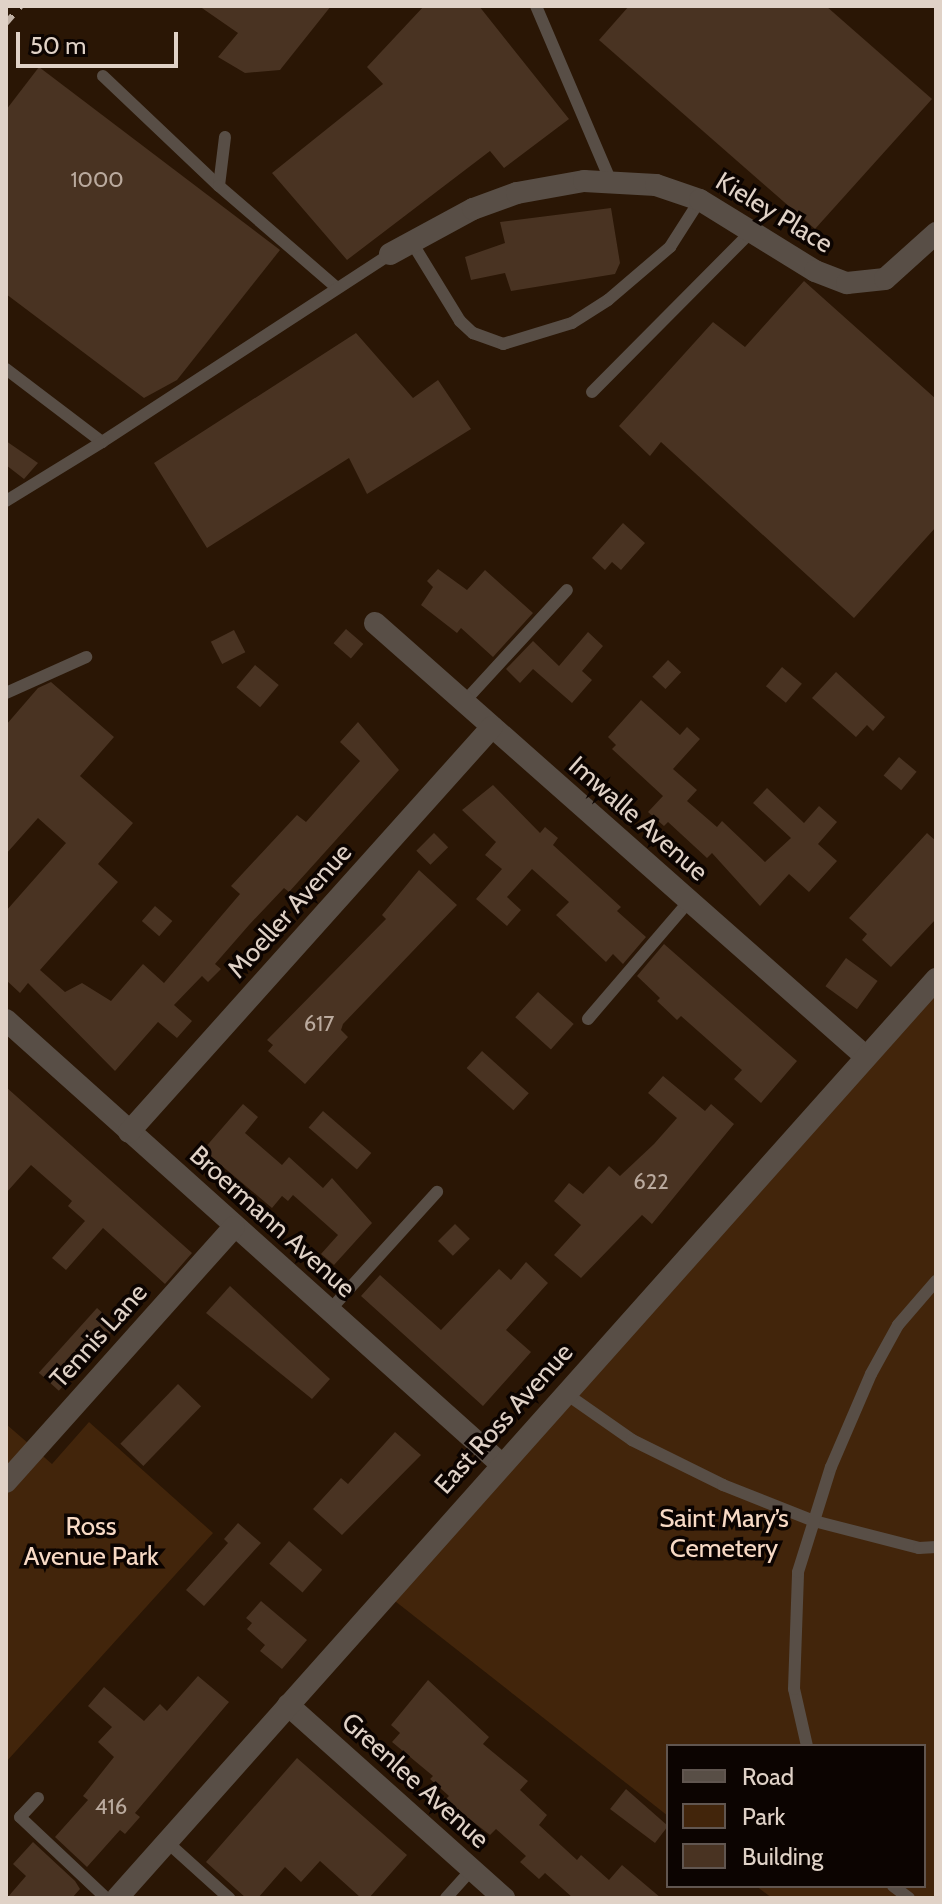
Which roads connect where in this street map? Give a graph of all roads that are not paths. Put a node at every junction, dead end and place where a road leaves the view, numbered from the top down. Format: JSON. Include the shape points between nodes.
{"nodes":[{"id":1,"x":536,"y":6,"type":"edge"},
{"id":2,"x":103,"y":76,"type":"dead end"},
{"id":3,"x":225,"y":137,"type":"dead end"},
{"id":4,"x":611,"y":182,"type":"junction"},
{"id":5,"x":219,"y":186,"type":"junction"},
{"id":6,"x":700,"y":200,"type":"junction"},
{"id":7,"x":753,"y":230,"type":"junction"},
{"id":8,"x":936,"y":233,"type":"edge"},
{"id":9,"x":411,"y":241,"type":"junction"},
{"id":10,"x":390,"y":254,"type":"joint"},
{"id":11,"x":337,"y":288,"type":"junction"},
{"id":12,"x":6,"y":369,"type":"edge"},
{"id":13,"x":592,"y":392,"type":"dead end"},
{"id":14,"x":102,"y":442,"type":"junction"},
{"id":15,"x":6,"y":501,"type":"edge"},
{"id":16,"x":567,"y":590,"type":"dead end"},
{"id":17,"x":375,"y":623,"type":"dead end"},
{"id":18,"x":86,"y":657,"type":"dead end"},
{"id":19,"x":6,"y":693,"type":"edge"},
{"id":20,"x":464,"y":702,"type":"junction"},
{"id":21,"x":492,"y":727,"type":"junction"},
{"id":22,"x":689,"y":901,"type":"junction"},
{"id":23,"x":934,"y":985,"type":"edge"},
{"id":24,"x":588,"y":1019,"type":"dead end"},
{"id":25,"x":6,"y":1020,"type":"edge"},
{"id":26,"x":866,"y":1057,"type":"junction"},
{"id":27,"x":129,"y":1132,"type":"junction"},
{"id":28,"x":437,"y":1192,"type":"dead end"},
{"id":29,"x":234,"y":1227,"type":"junction"},
{"id":30,"x":936,"y":1281,"type":"edge"},
{"id":31,"x":329,"y":1311,"type":"junction"},
{"id":32,"x":565,"y":1393,"type":"junction"},
{"id":33,"x":501,"y":1464,"type":"junction"},
{"id":34,"x":6,"y":1482,"type":"edge"},
{"id":35,"x":814,"y":1521,"type":"junction"},
{"id":36,"x":936,"y":1547,"type":"edge"},
{"id":37,"x":288,"y":1705,"type":"junction"},
{"id":38,"x":807,"y":1744,"type":"edge"},
{"id":39,"x":38,"y":1798,"type":"dead end"},
{"id":40,"x":167,"y":1842,"type":"junction"},
{"id":41,"x":472,"y":1869,"type":"junction"},
{"id":42,"x":106,"y":1898,"type":"edge"},
{"id":43,"x":117,"y":1898,"type":"edge"},
{"id":44,"x":229,"y":1898,"type":"edge"},
{"id":45,"x":446,"y":1898,"type":"edge"},
{"id":46,"x":504,"y":1898,"type":"edge"}],
"edges":[{"from":1,"to":4,"type":"lane"},
{"from":2,"to":5,"type":"lane"},
{"from":3,"to":5,"type":"lane"},
{"from":4,"to":6,"type":"street","name":"Kieley Place","via":[[656,185]]},
{"from":4,"to":9,"type":"street","name":"Kieley Place","via":[[558,184],[517,193]]},
{"from":5,"to":11,"type":"lane"},
{"from":6,"to":7,"type":"street","name":"Kieley Place"},
{"from":6,"to":9,"type":"lane","via":[[670,247],[608,300],[572,323],[503,344],[473,333],[460,321]]},
{"from":7,"to":8,"type":"street","name":"Kieley Place","via":[[823,275],[867,284],[904,267]]},
{"from":7,"to":13,"type":"lane"},
{"from":9,"to":10,"type":"street","name":"Kieley Place"},
{"from":10,"to":11,"type":"lane"},
{"from":11,"to":14,"type":"lane"},
{"from":12,"to":14,"type":"lane"},
{"from":14,"to":15,"type":"lane"},
{"from":16,"to":20,"type":"lane"},
{"from":17,"to":20,"type":"street","name":"Imwalle Avenue"},
{"from":18,"to":19,"type":"lane"},
{"from":20,"to":21,"type":"street","name":"Imwalle Avenue"},
{"from":21,"to":22,"type":"street","name":"Imwalle Avenue"},
{"from":21,"to":27,"type":"street","name":"Moeller Avenue"},
{"from":22,"to":24,"type":"lane"},
{"from":22,"to":26,"type":"street","name":"Imwalle Avenue"},
{"from":23,"to":26,"type":"street","name":"East Ross Avenue"},
{"from":25,"to":27,"type":"street","name":"Broermann Avenue"},
{"from":26,"to":32,"type":"street","name":"East Ross Avenue"},
{"from":27,"to":29,"type":"street","name":"Broermann Avenue"},
{"from":28,"to":31,"type":"lane"},
{"from":29,"to":31,"type":"street","name":"Broermann Avenue"},
{"from":29,"to":34,"type":"street","name":"Tennis Lane"},
{"from":30,"to":35,"type":"lane","via":[[898,1325],[871,1374]]},
{"from":31,"to":33,"type":"street","name":"Broermann Avenue"},
{"from":32,"to":33,"type":"street","name":"East Ross Avenue"},
{"from":32,"to":35,"type":"lane","via":[[632,1440],[723,1485]]},
{"from":33,"to":37,"type":"street","name":"East Ross Avenue"},
{"from":35,"to":36,"type":"lane","via":[[919,1548]]},
{"from":35,"to":38,"type":"lane","via":[[798,1572],[794,1689]]},
{"from":37,"to":40,"type":"street","name":"East Ross Avenue"},
{"from":37,"to":41,"type":"street","name":"Greenlee Avenue"},
{"from":39,"to":42,"type":"lane","via":[[20,1817]]},
{"from":40,"to":43,"type":"street","name":"East Ross Avenue"},
{"from":40,"to":44,"type":"lane"},
{"from":41,"to":45,"type":"lane"},
{"from":41,"to":46,"type":"street","name":"Greenlee Avenue"}]}
